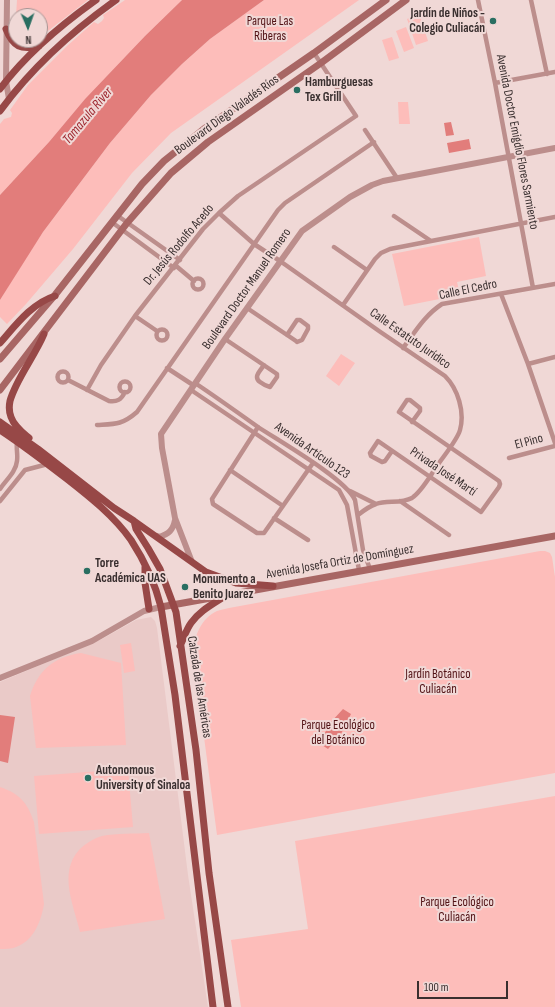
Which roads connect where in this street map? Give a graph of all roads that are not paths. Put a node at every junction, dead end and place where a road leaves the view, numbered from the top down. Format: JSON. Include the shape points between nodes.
{"nodes":[{"id":1,"x":7,"y":0,"type":"edge"},
{"id":2,"x":96,"y":0,"type":"edge"},
{"id":3,"x":116,"y":0,"type":"edge"},
{"id":4,"x":386,"y":0,"type":"edge"},
{"id":5,"x":406,"y":0,"type":"edge"},
{"id":6,"x":478,"y":0,"type":"edge"},
{"id":7,"x":531,"y":0,"type":"edge"},
{"id":8,"x":6,"y":29,"type":"junction"},
{"id":9,"x":8,"y":33,"type":"edge"},
{"id":10,"x":48,"y":38,"type":"edge"},
{"id":11,"x":37,"y":48,"type":"edge"},
{"id":12,"x":314,"y":53,"type":"junction"},
{"id":13,"x":321,"y":63,"type":"junction"},
{"id":14,"x":555,"y":72,"type":"edge"},
{"id":15,"x":547,"y":74,"type":"junction"},
{"id":16,"x":6,"y":81,"type":"junction"},
{"id":17,"x":496,"y":83,"type":"junction"},
{"id":18,"x":0,"y":89,"type":"edge"},
{"id":19,"x":9,"y":99,"type":"junction"},
{"id":20,"x":0,"y":111,"type":"edge"},
{"id":21,"x":365,"y":130,"type":"dead end"},
{"id":22,"x":374,"y":142,"type":"junction"},
{"id":23,"x":555,"y":148,"type":"edge"},
{"id":24,"x":509,"y":156,"type":"junction"},
{"id":25,"x":397,"y":178,"type":"junction"},
{"id":26,"x":219,"y":213,"type":"junction"},
{"id":27,"x":118,"y":216,"type":"junction"},
{"id":28,"x":394,"y":216,"type":"dead end"},
{"id":29,"x":555,"y":217,"type":"edge"},
{"id":30,"x":113,"y":223,"type":"junction"},
{"id":31,"x":127,"y":223,"type":"junction"},
{"id":32,"x":521,"y":224,"type":"junction"},
{"id":33,"x":122,"y":230,"type":"junction"},
{"id":34,"x":431,"y":241,"type":"junction"},
{"id":35,"x":254,"y":244,"type":"junction"},
{"id":36,"x":334,"y":247,"type":"dead end"},
{"id":37,"x":180,"y":260,"type":"junction"},
{"id":38,"x":280,"y":261,"type":"junction"},
{"id":39,"x":174,"y":267,"type":"junction"},
{"id":40,"x":367,"y":270,"type":"junction"},
{"id":41,"x":194,"y":281,"type":"dead end"},
{"id":42,"x":555,"y":284,"type":"edge"},
{"id":43,"x":533,"y":288,"type":"junction"},
{"id":44,"x":501,"y":294,"type":"junction"},
{"id":45,"x":54,"y":296,"type":"junction"},
{"id":46,"x":343,"y":305,"type":"junction"},
{"id":47,"x":247,"y":308,"type":"junction"},
{"id":48,"x":135,"y":316,"type":"junction"},
{"id":49,"x":158,"y":331,"type":"dead end"},
{"id":50,"x":44,"y":334,"type":"junction"},
{"id":51,"x":286,"y":335,"type":"junction"},
{"id":52,"x":225,"y":340,"type":"junction"},
{"id":53,"x":0,"y":343,"type":"edge"},
{"id":54,"x":403,"y":348,"type":"junction"},
{"id":55,"x":555,"y":357,"type":"edge"},
{"id":56,"x":0,"y":359,"type":"edge"},
{"id":57,"x":528,"y":364,"type":"junction"},
{"id":58,"x":264,"y":365,"type":"junction"},
{"id":59,"x":167,"y":368,"type":"junction"},
{"id":60,"x":68,"y":380,"type":"dead end"},
{"id":61,"x":193,"y":386,"type":"junction"},
{"id":62,"x":0,"y":390,"type":"edge"},
{"id":63,"x":87,"y":390,"type":"junction"},
{"id":64,"x":125,"y":392,"type":"dead end"},
{"id":65,"x":0,"y":422,"type":"edge"},
{"id":66,"x":412,"y":422,"type":"junction"},
{"id":67,"x":97,"y":425,"type":"dead end"},
{"id":68,"x":258,"y":427,"type":"junction"},
{"id":69,"x":0,"y":430,"type":"edge"},
{"id":70,"x":254,"y":434,"type":"junction"},
{"id":71,"x":17,"y":439,"type":"junction"},
{"id":72,"x":555,"y":445,"type":"edge"},
{"id":73,"x":449,"y":448,"type":"junction"},
{"id":74,"x":38,"y":449,"type":"junction"},
{"id":75,"x":392,"y":451,"type":"junction"},
{"id":76,"x":509,"y":458,"type":"dead end"},
{"id":77,"x":313,"y":463,"type":"junction"},
{"id":78,"x":48,"y":464,"type":"junction"},
{"id":79,"x":230,"y":470,"type":"junction"},
{"id":80,"x":308,"y":470,"type":"junction"},
{"id":81,"x":429,"y":477,"type":"junction"},
{"id":82,"x":0,"y":488,"type":"edge"},
{"id":83,"x":349,"y":491,"type":"junction"},
{"id":84,"x":0,"y":501,"type":"edge"},
{"id":85,"x":400,"y":502,"type":"junction"},
{"id":86,"x":376,"y":504,"type":"junction"},
{"id":87,"x":283,"y":506,"type":"junction"},
{"id":88,"x":358,"y":515,"type":"junction"},
{"id":89,"x":175,"y":518,"type":"junction"},
{"id":90,"x":274,"y":518,"type":"junction"},
{"id":91,"x":134,"y":520,"type":"junction"},
{"id":92,"x":449,"y":535,"type":"dead end"},
{"id":93,"x":157,"y":536,"type":"junction"},
{"id":94,"x":555,"y":536,"type":"edge"},
{"id":95,"x":308,"y":540,"type":"dead end"},
{"id":96,"x":192,"y":563,"type":"junction"},
{"id":97,"x":144,"y":564,"type":"junction"},
{"id":98,"x":370,"y":569,"type":"junction"},
{"id":99,"x":359,"y":570,"type":"junction"},
{"id":100,"x":273,"y":586,"type":"junction"},
{"id":101,"x":228,"y":594,"type":"junction"},
{"id":102,"x":173,"y":604,"type":"junction"},
{"id":103,"x":162,"y":606,"type":"junction"},
{"id":104,"x":148,"y":609,"type":"junction"},
{"id":105,"x":180,"y":646,"type":"junction"},
{"id":106,"x":0,"y":678,"type":"edge"},
{"id":107,"x":213,"y":1007,"type":"edge"},
{"id":108,"x":228,"y":1007,"type":"edge"}],
"edges":[{"from":1,"to":8,"type":"street"},
{"from":2,"to":10,"type":"main road"},
{"from":3,"to":19,"type":"main road","via":[[68,37]]},
{"from":4,"to":12,"type":"main road","name":"Boulevard Diego Valadés Ríos"},
{"from":5,"to":13,"type":"main road","name":"Boulevard Diego Valadés Ríos"},
{"from":6,"to":17,"type":"street","name":"Avenida Doctor Emigdio Flores Sarmiento"},
{"from":7,"to":15,"type":"street"},
{"from":8,"to":9,"type":"main road"},
{"from":8,"to":16,"type":"street"},
{"from":11,"to":16,"type":"main road"},
{"from":12,"to":13,"type":"street"},
{"from":12,"to":27,"type":"main road","name":"Boulevard Diego Valadés Ríos","via":[[179,148],[142,184]]},
{"from":13,"to":26,"type":"street","name":"Dr. Jesús Rodolfo Acedo","via":[[356,116],[238,196]]},
{"from":13,"to":31,"type":"main road","name":"Boulevard Diego Valadés Ríos","via":[[189,156]]},
{"from":14,"to":15,"type":"street"},
{"from":15,"to":17,"type":"street"},
{"from":16,"to":18,"type":"main road"},
{"from":16,"to":19,"type":"street"},
{"from":17,"to":24,"type":"street","name":"Avenida Doctor Emigdio Flores Sarmiento"},
{"from":19,"to":20,"type":"main road"},
{"from":21,"to":22,"type":"street"},
{"from":22,"to":25,"type":"street"},
{"from":22,"to":35,"type":"street","via":[[285,203]]},
{"from":23,"to":24,"type":"street","name":"Boulevard Doctor Manuel Romero"},
{"from":24,"to":25,"type":"street","name":"Boulevard Doctor Manuel Romero"},
{"from":24,"to":32,"type":"street","name":"Avenida Doctor Emigdio Flores Sarmiento"},
{"from":25,"to":38,"type":"street","name":"Boulevard Doctor Manuel Romero","via":[[372,184],[310,224]]},
{"from":26,"to":35,"type":"street","name":"Calle Estatuto Jurídico"},
{"from":26,"to":37,"type":"street","name":"Dr. Jesús Rodolfo Acedo","via":[[203,229]]},
{"from":27,"to":30,"type":"main road","name":"Boulevard Diego Valadés Ríos"},
{"from":27,"to":31,"type":"street"},
{"from":28,"to":34,"type":"street"},
{"from":29,"to":32,"type":"street"},
{"from":30,"to":33,"type":"street"},
{"from":30,"to":45,"type":"main road","name":"Boulevard Diego Valadés Ríos"},
{"from":31,"to":33,"type":"main road","name":"Boulevard Diego Valadés Ríos"},
{"from":31,"to":37,"type":"street"},
{"from":32,"to":34,"type":"street"},
{"from":32,"to":43,"type":"street","name":"Avenida Doctor Emigdio Flores Sarmiento"},
{"from":33,"to":39,"type":"street"},
{"from":33,"to":50,"type":"main road","name":"Boulevard Diego Valadés Ríos"},
{"from":34,"to":40,"type":"street","via":[[386,250]]},
{"from":35,"to":38,"type":"street","name":"Calle Estatuto Jurídico"},
{"from":35,"to":59,"type":"street"},
{"from":36,"to":40,"type":"street"},
{"from":37,"to":39,"type":"street","name":"Dr. Jesús Rodolfo Acedo"},
{"from":38,"to":46,"type":"street","name":"Calle Estatuto Jurídico"},
{"from":38,"to":47,"type":"street","name":"Boulevard Doctor Manuel Romero"},
{"from":39,"to":41,"type":"street"},
{"from":39,"to":48,"type":"street","name":"Dr. Jesús Rodolfo Acedo"},
{"from":40,"to":46,"type":"street"},
{"from":42,"to":43,"type":"street","name":"Calle El Cedro"},
{"from":43,"to":44,"type":"street","name":"Calle El Cedro"},
{"from":44,"to":54,"type":"street","name":"Calle El Cedro","via":[[442,304],[426,316]]},
{"from":44,"to":57,"type":"street"},
{"from":45,"to":53,"type":"main road","via":[[42,302]]},
{"from":45,"to":56,"type":"main road","name":"Boulevard Diego Valadés Ríos"},
{"from":46,"to":54,"type":"street","name":"Calle Estatuto Jurídico"},
{"from":47,"to":51,"type":"street"},
{"from":47,"to":52,"type":"street","name":"Boulevard Doctor Manuel Romero"},
{"from":48,"to":49,"type":"street"},
{"from":48,"to":63,"type":"street","name":"Dr. Jesús Rodolfo Acedo"},
{"from":50,"to":62,"type":"main road","name":"Boulevard Diego Valadés Ríos"},
{"from":50,"to":74,"type":"main road","via":[[9,406],[14,424]]},
{"from":51,"to":51,"type":"street","via":[[300,342],[308,329],[307,325],[300,320],[296,321]]},
{"from":52,"to":58,"type":"street"},
{"from":52,"to":61,"type":"street","name":"Boulevard Doctor Manuel Romero"},
{"from":54,"to":73,"type":"street","name":"Calle Estatuto Jurídico","via":[[445,376],[452,384],[459,403],[461,422],[458,435]]},
{"from":55,"to":57,"type":"street"},
{"from":57,"to":72,"type":"street"},
{"from":58,"to":58,"type":"street","via":[[257,378],[270,387],[277,374]]},
{"from":59,"to":61,"type":"street"},
{"from":59,"to":67,"type":"street","via":[[131,417],[120,423]]},
{"from":60,"to":63,"type":"street"},
{"from":61,"to":68,"type":"street","name":"Avenida Artículo 123"},
{"from":61,"to":70,"type":"street","name":"Avenida Artículo 123"},
{"from":61,"to":89,"type":"street","name":"Boulevard Doctor Manuel Romero","via":[[161,434]]},
{"from":63,"to":64,"type":"street","via":[[113,401],[121,399]]},
{"from":65,"to":71,"type":"main road"},
{"from":66,"to":66,"type":"street","name":"Privada José Martí","via":[[420,411],[419,406],[407,400],[399,412]]},
{"from":66,"to":73,"type":"street","name":"Privada José Martí"},
{"from":68,"to":70,"type":"street"},
{"from":68,"to":77,"type":"street","name":"Avenida Artículo 123"},
{"from":69,"to":71,"type":"main road"},
{"from":70,"to":79,"type":"street"},
{"from":70,"to":80,"type":"street","name":"Avenida Artículo 123"},
{"from":71,"to":74,"type":"main road"},
{"from":71,"to":78,"type":"main road","name":"Calzada de las Américas"},
{"from":71,"to":82,"type":"street","via":[[16,466]]},
{"from":72,"to":76,"type":"street","name":"El Pino"},
{"from":73,"to":81,"type":"street","name":"Calle Estatuto Jurídico"},
{"from":73,"to":81,"type":"street","name":"Privada José Martí","via":[[500,483],[499,487],[481,512]]},
{"from":74,"to":91,"type":"main road","via":[[114,508]]},
{"from":75,"to":75,"type":"street","name":"Privada José Martí","via":[[382,462],[370,454],[378,441]]},
{"from":75,"to":81,"type":"street","name":"Privada José Martí"},
{"from":77,"to":80,"type":"street"},
{"from":77,"to":83,"type":"street","name":"Avenida Artículo 123"},
{"from":78,"to":84,"type":"street","via":[[25,470]]},
{"from":78,"to":97,"type":"main road","name":"Calzada de las Américas","via":[[93,499],[109,515],[130,539]]},
{"from":79,"to":87,"type":"street"},
{"from":79,"to":90,"type":"street","via":[[212,499],[213,504],[260,534],[266,531]]},
{"from":80,"to":87,"type":"street"},
{"from":80,"to":99,"type":"street","name":"Avenida Artículo 123","via":[[339,490],[345,500]]},
{"from":81,"to":85,"type":"street","name":"Calle Estatuto Jurídico","via":[[415,496]]},
{"from":83,"to":86,"type":"street"},
{"from":83,"to":88,"type":"street","name":"Avenida Artículo 123","via":[[355,500]]},
{"from":85,"to":86,"type":"street","name":"Calle Estatuto Jurídico"},
{"from":85,"to":92,"type":"street"},
{"from":86,"to":88,"type":"street"},
{"from":87,"to":90,"type":"street"},
{"from":88,"to":98,"type":"street","name":"Avenida Artículo 123","via":[[363,550]]},
{"from":89,"to":93,"type":"street","via":[[171,531],[166,535]]},
{"from":89,"to":96,"type":"street","name":"Boulevard Doctor Manuel Romero"},
{"from":90,"to":95,"type":"street"},
{"from":91,"to":93,"type":"main road"},
{"from":91,"to":102,"type":"main road","name":"Calzada de las Américas","via":[[136,529],[160,569]]},
{"from":93,"to":96,"type":"main road"},
{"from":94,"to":98,"type":"main road","name":"Avenida Josefa Ortiz de Domínguez"},
{"from":96,"to":100,"type":"main road","via":[[227,581]]},
{"from":97,"to":103,"type":"main road","name":"Calzada de las Américas"},
{"from":97,"to":104,"type":"main road"},
{"from":98,"to":99,"type":"main road","name":"Avenida Josefa Ortiz de Domínguez"},
{"from":99,"to":100,"type":"main road","name":"Avenida Josefa Ortiz de Domínguez"},
{"from":100,"to":101,"type":"main road","name":"Avenida Josefa Ortiz de Domínguez"},
{"from":101,"to":102,"type":"main road","name":"Avenida Josefa Ortiz de Domínguez"},
{"from":101,"to":105,"type":"main road","via":[[194,619]]},
{"from":102,"to":103,"type":"main road","name":"Avenida Josefa Ortiz de Domínguez"},
{"from":102,"to":105,"type":"main road","name":"Calzada de las Américas"},
{"from":103,"to":104,"type":"street","name":"Avenida Josefa Ortiz de Domínguez"},
{"from":103,"to":107,"type":"main road","name":"Calzada de las Américas"},
{"from":104,"to":106,"type":"street","name":"Avenida Josefa Ortiz de Domínguez","via":[[92,641]]},
{"from":105,"to":108,"type":"main road","name":"Calzada de las Américas","via":[[196,750],[209,873]]}]}
